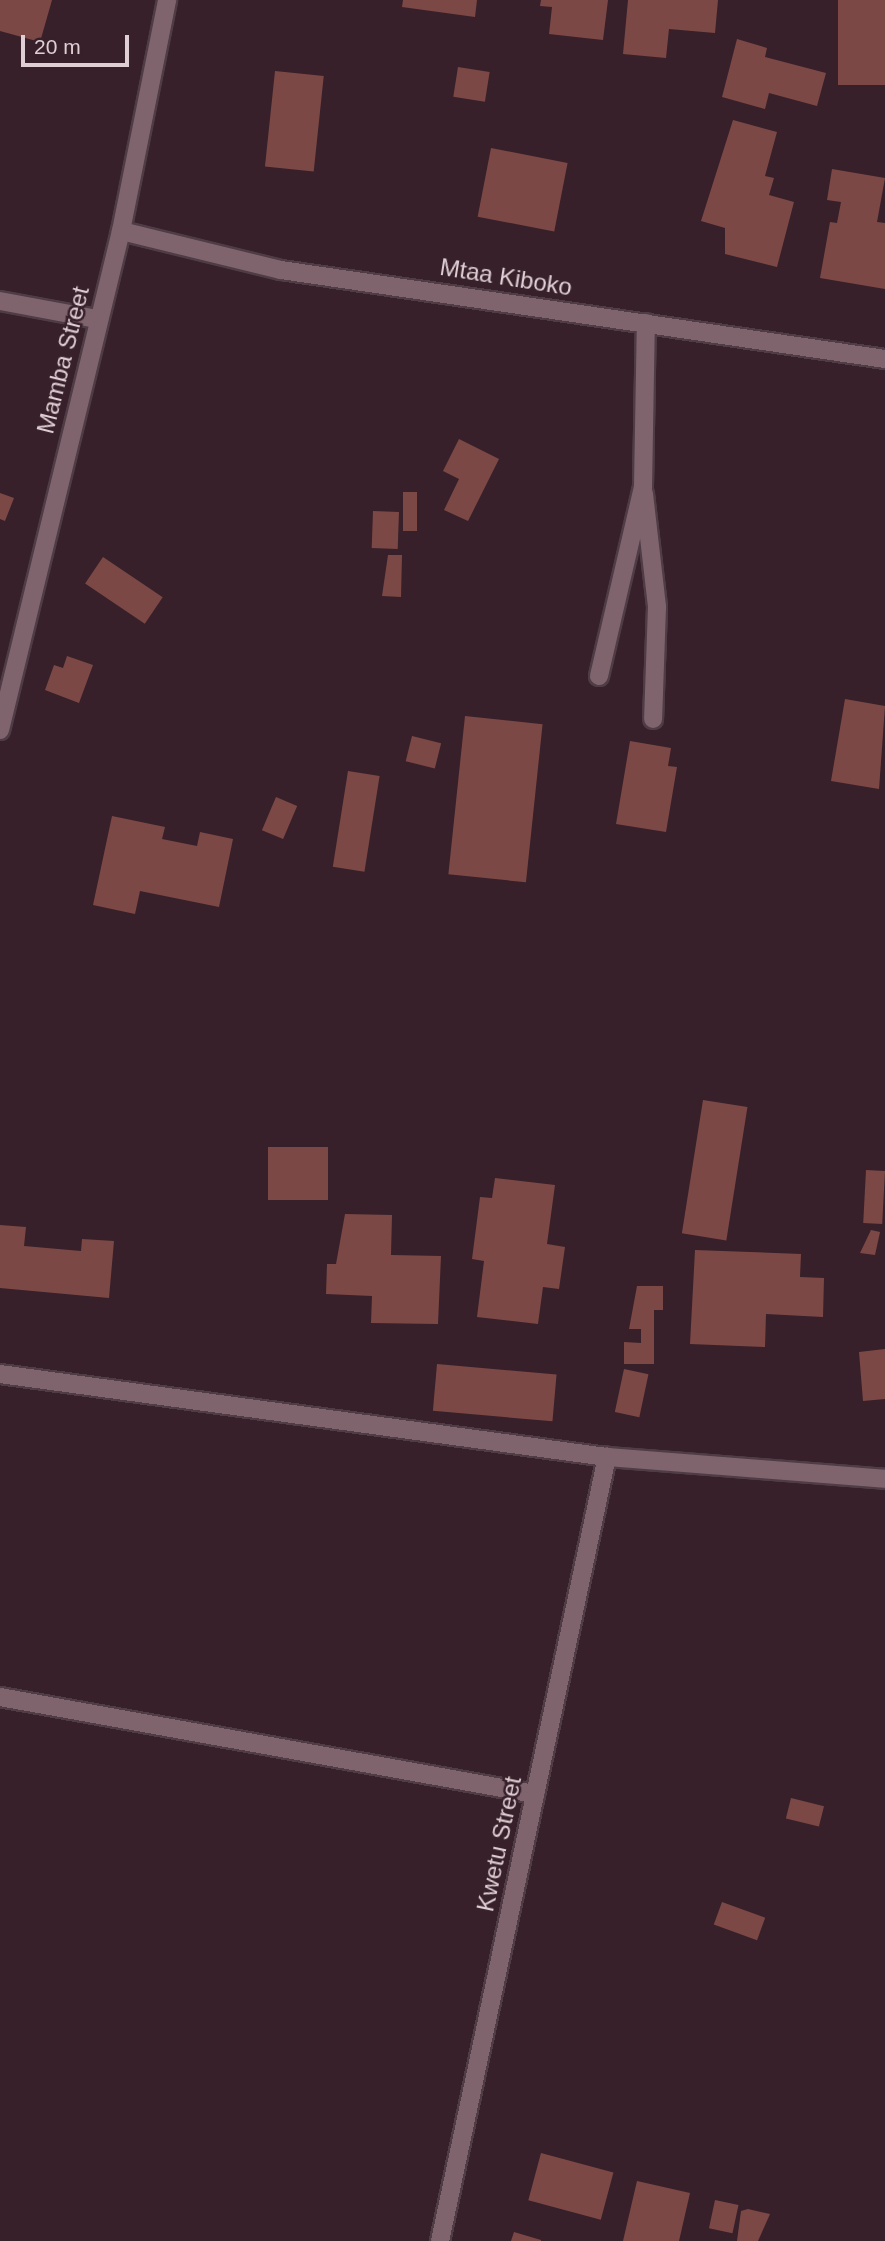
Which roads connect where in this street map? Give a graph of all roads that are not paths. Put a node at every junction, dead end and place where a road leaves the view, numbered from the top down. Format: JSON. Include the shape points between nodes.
{"nodes":[{"id":1,"x":167,"y":0,"type":"edge"},
{"id":2,"x":121,"y":231,"type":"junction"},
{"id":3,"x":0,"y":301,"type":"edge"},
{"id":4,"x":97,"y":319,"type":"junction"},
{"id":5,"x":646,"y":323,"type":"junction"},
{"id":6,"x":885,"y":359,"type":"edge"},
{"id":7,"x":643,"y":487,"type":"junction"},
{"id":8,"x":599,"y":676,"type":"dead end"},
{"id":9,"x":653,"y":719,"type":"dead end"},
{"id":10,"x":0,"y":730,"type":"edge"},
{"id":11,"x":0,"y":1374,"type":"edge"},
{"id":12,"x":607,"y":1457,"type":"junction"},
{"id":13,"x":885,"y":1479,"type":"edge"},
{"id":14,"x":0,"y":1697,"type":"edge"},
{"id":15,"x":535,"y":1794,"type":"junction"},
{"id":16,"x":440,"y":2241,"type":"edge"}],
"edges":[{"from":1,"to":2,"type":"street","name":"Mamba Street"},
{"from":2,"to":4,"type":"street","name":"Mamba Street"},
{"from":2,"to":5,"type":"street","name":"Mtaa Kiboko","via":[[281,270]]},
{"from":3,"to":4,"type":"street"},
{"from":4,"to":10,"type":"street","name":"Mamba Street"},
{"from":5,"to":6,"type":"street","name":"Mtaa Kiboko"},
{"from":5,"to":7,"type":"street"},
{"from":7,"to":8,"type":"street"},
{"from":7,"to":9,"type":"street","via":[[657,607]]},
{"from":11,"to":12,"type":"street"},
{"from":12,"to":13,"type":"street"},
{"from":12,"to":15,"type":"street","name":"Kwetu Street"},
{"from":14,"to":15,"type":"street"},
{"from":15,"to":16,"type":"street","name":"Kwetu Street"}]}
